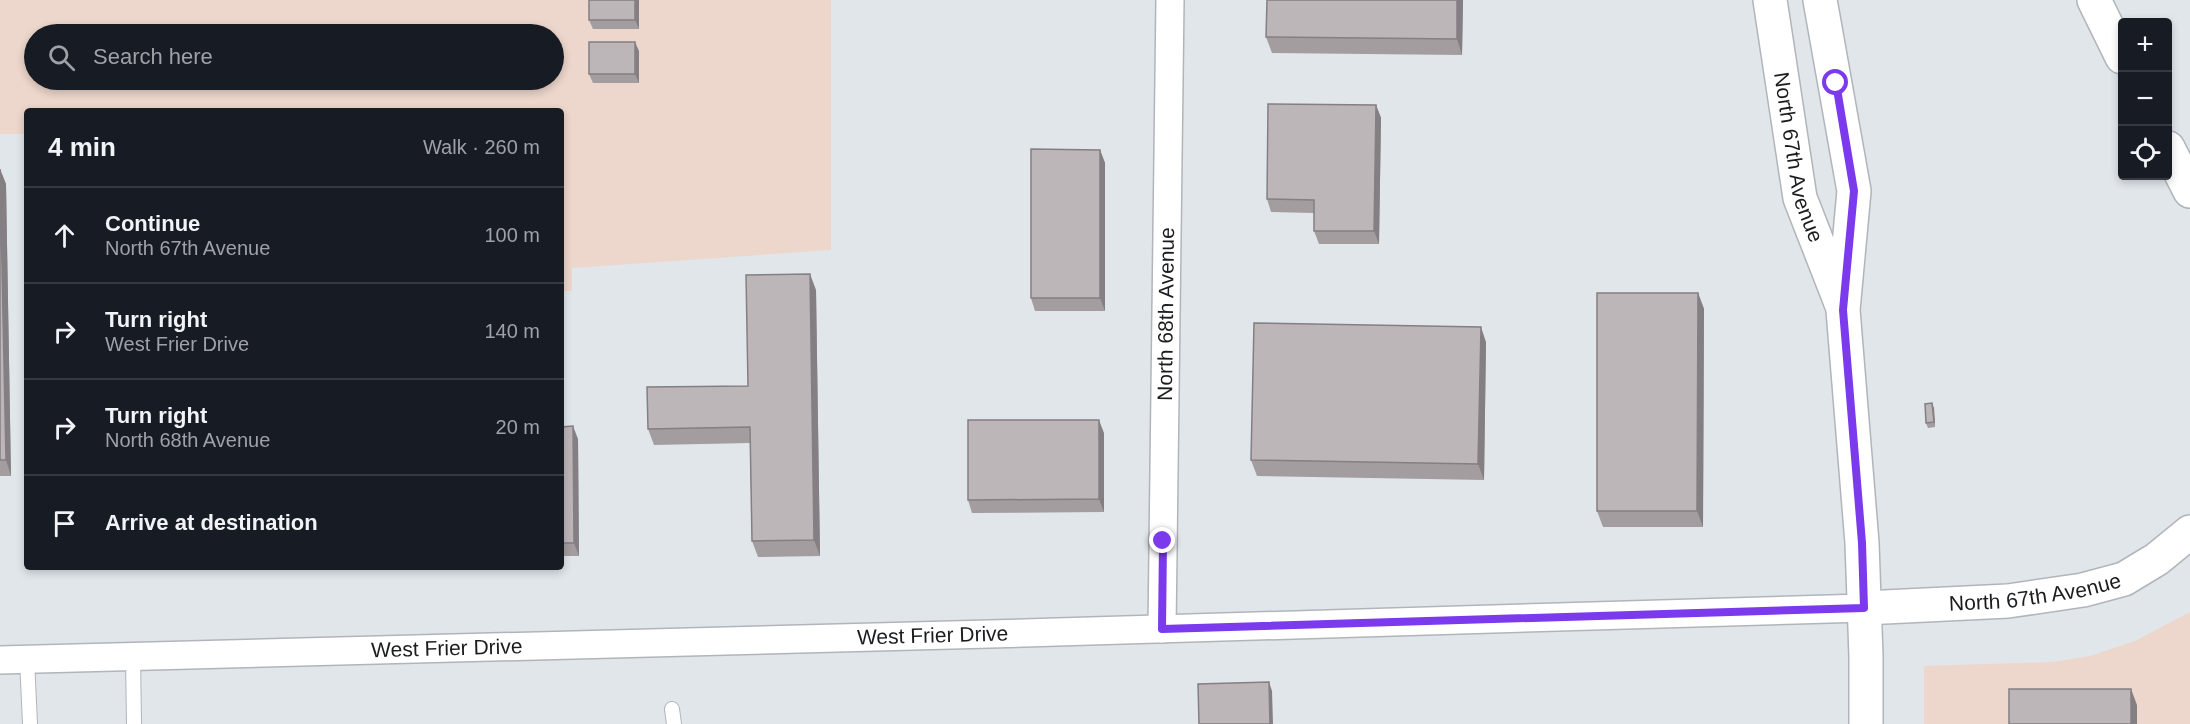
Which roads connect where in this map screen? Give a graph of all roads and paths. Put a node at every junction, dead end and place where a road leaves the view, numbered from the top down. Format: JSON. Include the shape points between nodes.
{"nodes":[{"id":1,"x":1170,"y":0,"type":"edge"},
{"id":2,"x":1770,"y":0,"type":"edge"},
{"id":3,"x":1820,"y":0,"type":"edge"},
{"id":4,"x":2094,"y":0,"type":"edge"},
{"id":5,"x":2118,"y":49,"type":"edge"},
{"id":6,"x":2172,"y":156,"type":"edge"},
{"id":7,"x":2190,"y":191,"type":"edge"},
{"id":8,"x":1843,"y":310,"type":"junction"},
{"id":9,"x":2190,"y":532,"type":"edge"},
{"id":10,"x":1864,"y":608,"type":"junction"},
{"id":11,"x":1162,"y":629,"type":"junction"},
{"id":12,"x":133,"y":656,"type":"junction"},
{"id":13,"x":27,"y":659,"type":"junction"},
{"id":14,"x":0,"y":660,"type":"edge"},
{"id":15,"x":672,"y":709,"type":"dead end"},
{"id":16,"x":30,"y":724,"type":"edge"},
{"id":17,"x":134,"y":724,"type":"edge"},
{"id":18,"x":674,"y":724,"type":"edge"},
{"id":19,"x":1866,"y":724,"type":"edge"}],
"edges":[{"from":1,"to":11,"type":"street","name":"North 68th Avenue"},
{"from":2,"to":8,"type":"main road","name":"North 67th Avenue","via":[[1800,198]]},
{"from":3,"to":8,"type":"main road","name":"North 67th Avenue","via":[[1854,191]]},
{"from":4,"to":5,"type":"main road"},
{"from":6,"to":7,"type":"main road"},
{"from":8,"to":10,"type":"main road","name":"North 67th Avenue"},
{"from":9,"to":10,"type":"main road","name":"North 67th Avenue","via":[[2124,579],[2083,590],[2008,601]]},
{"from":10,"to":11,"type":"street","name":"West Frier Drive"},
{"from":10,"to":19,"type":"main road","name":"North 67th Avenue"},
{"from":11,"to":12,"type":"street","name":"West Frier Drive"},
{"from":12,"to":13,"type":"street","name":"West Frier Drive"},
{"from":12,"to":17,"type":"lane"},
{"from":13,"to":14,"type":"street","name":"West Frier Drive"},
{"from":13,"to":16,"type":"lane"},
{"from":15,"to":18,"type":"lane"}]}
